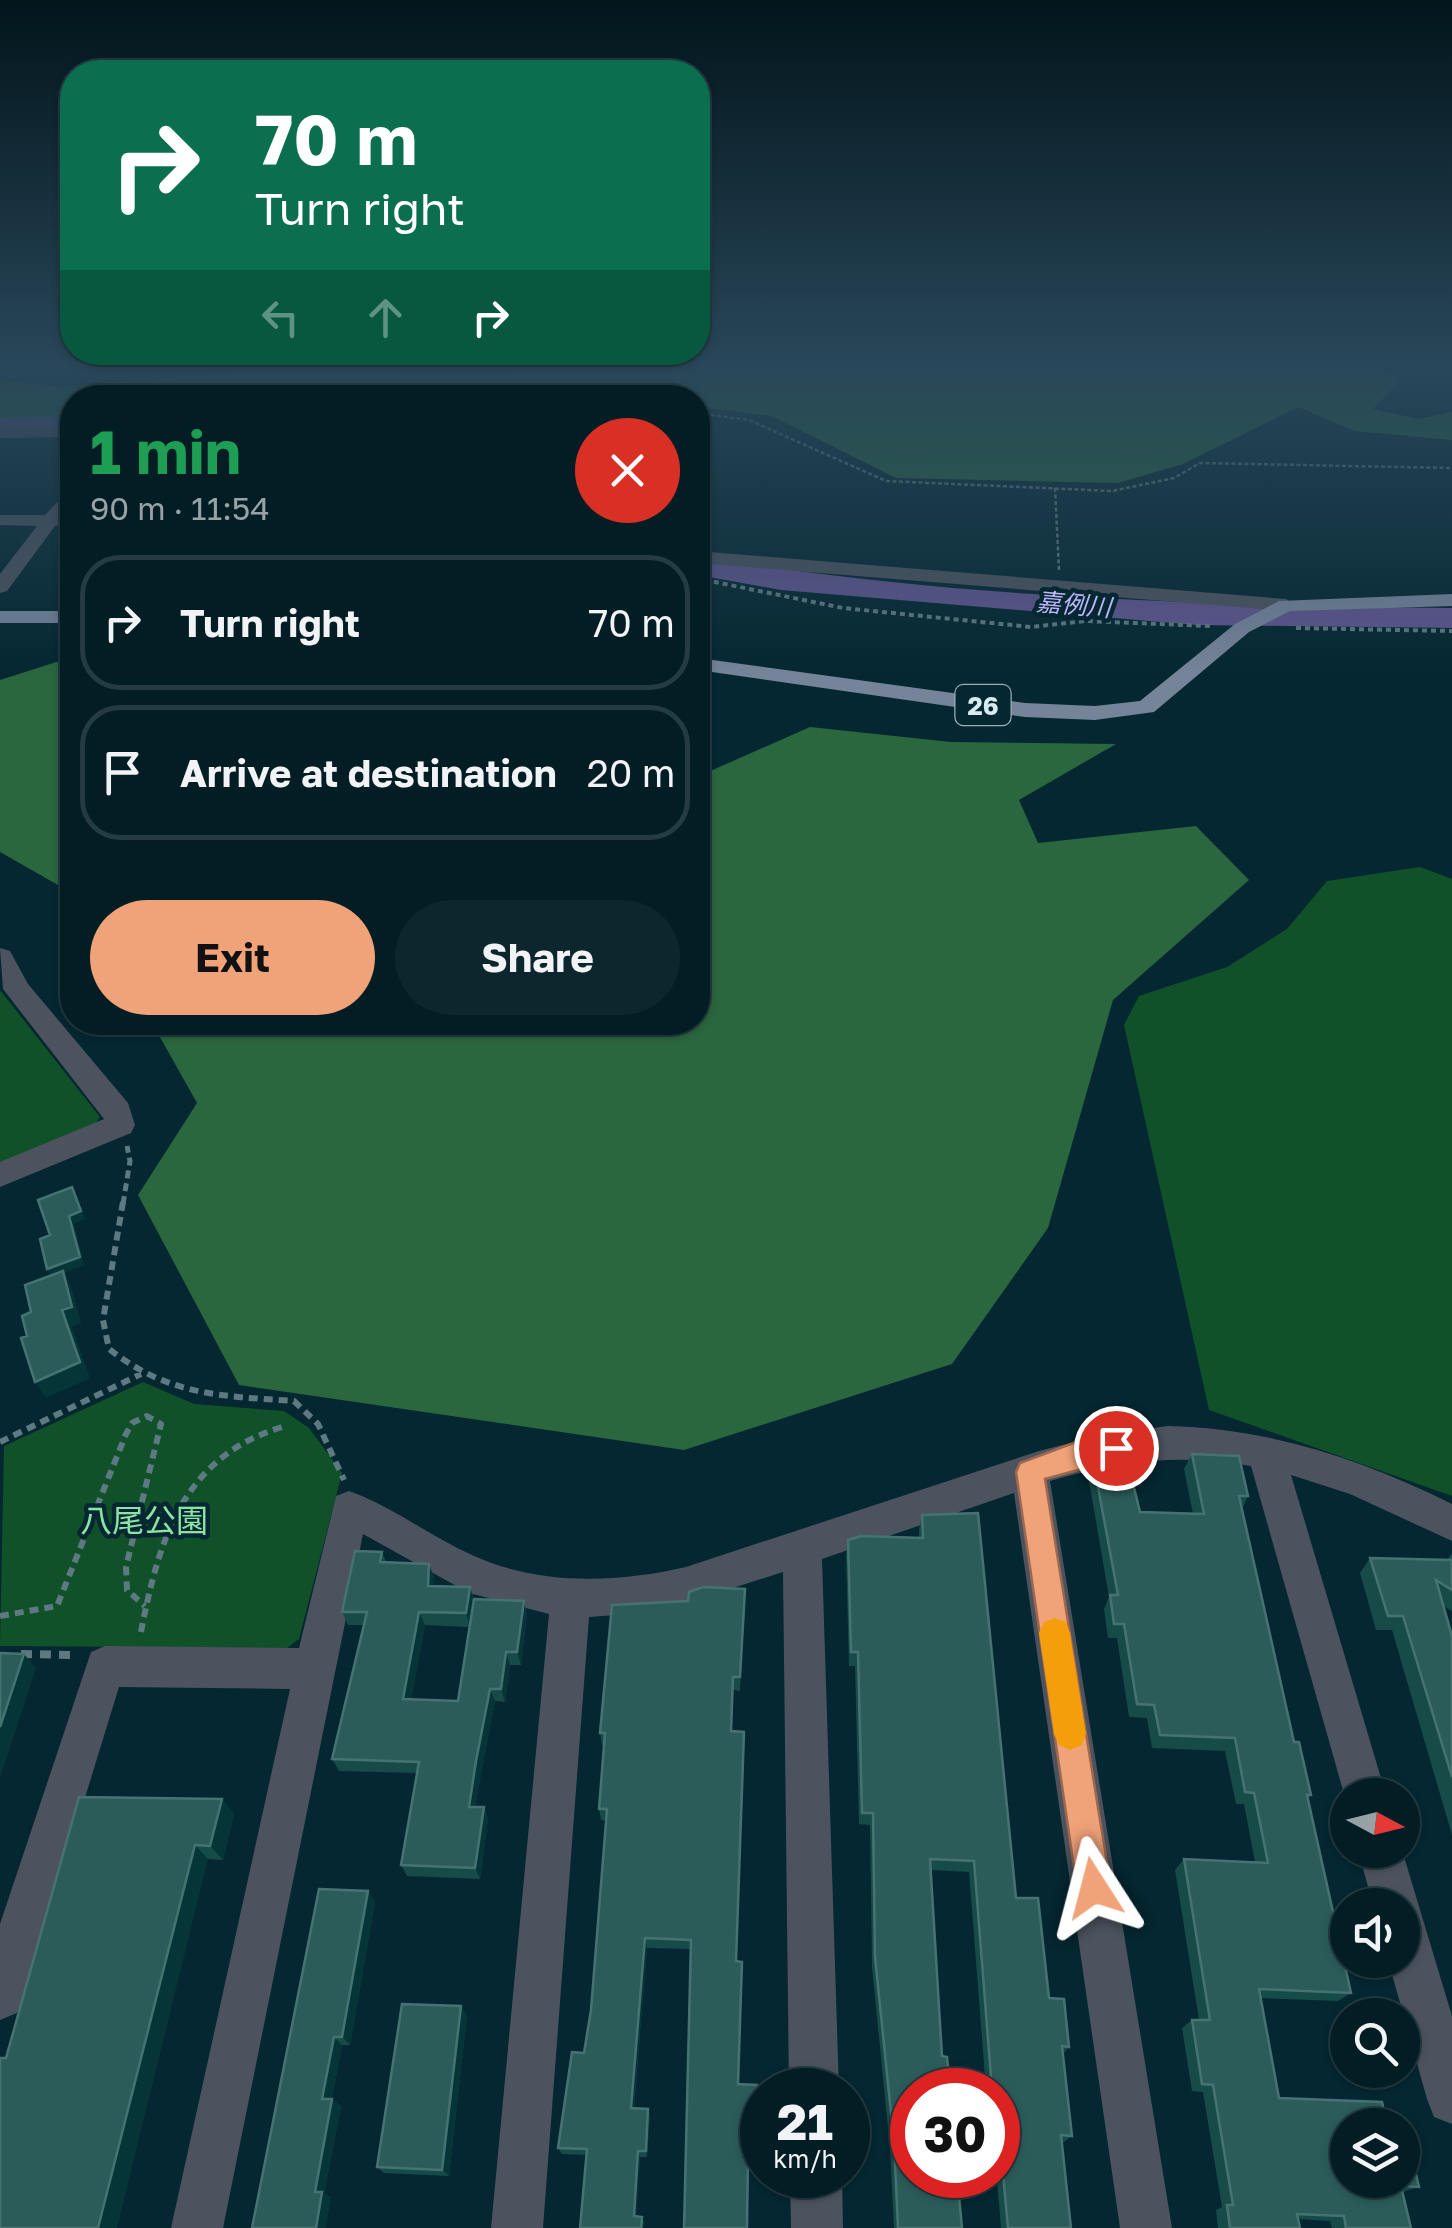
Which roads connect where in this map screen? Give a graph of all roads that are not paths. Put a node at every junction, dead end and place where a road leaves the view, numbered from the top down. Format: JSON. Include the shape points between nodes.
{"nodes":[{"id":1,"x":60,"y":507,"type":"edge"},
{"id":2,"x":0,"y":520,"type":"edge"},
{"id":3,"x":49,"y":520,"type":"junction"},
{"id":4,"x":60,"y":520,"type":"edge"},
{"id":5,"x":710,"y":558,"type":"edge"},
{"id":6,"x":0,"y":588,"type":"edge"},
{"id":7,"x":1452,"y":600,"type":"edge"},
{"id":8,"x":1286,"y":606,"type":"junction"},
{"id":9,"x":0,"y":617,"type":"edge"},
{"id":10,"x":60,"y":617,"type":"edge"},
{"id":11,"x":710,"y":666,"type":"edge"},
{"id":12,"x":0,"y":956,"type":"edge"},
{"id":13,"x":0,"y":1175,"type":"edge"},
{"id":14,"x":1266,"y":1451,"type":"junction"},
{"id":15,"x":1030,"y":1472,"type":"junction"},
{"id":16,"x":1452,"y":1523,"type":"edge"},
{"id":17,"x":802,"y":1547,"type":"junction"},
{"id":18,"x":572,"y":1596,"type":"junction"},
{"id":19,"x":315,"y":1669,"type":"junction"},
{"id":20,"x":1359,"y":1778,"type":"edge"},
{"id":21,"x":1417,"y":1978,"type":"edge"},
{"id":22,"x":0,"y":1996,"type":"edge"},
{"id":23,"x":814,"y":2068,"type":"edge"},
{"id":24,"x":1452,"y":2099,"type":"edge"},
{"id":25,"x":816,"y":2198,"type":"edge"},
{"id":26,"x":197,"y":2228,"type":"edge"},
{"id":27,"x":517,"y":2228,"type":"edge"},
{"id":28,"x":817,"y":2228,"type":"edge"},
{"id":29,"x":1146,"y":2228,"type":"edge"}],
"edges":[{"from":1,"to":3,"type":"street"},
{"from":2,"to":3,"type":"street"},
{"from":3,"to":4,"type":"street"},
{"from":3,"to":6,"type":"street"},
{"from":5,"to":8,"type":"street"},
{"from":7,"to":8,"type":"main road","number":"26"},
{"from":8,"to":11,"type":"main road","number":"26","via":[[1242,628],[1146,707],[1095,713],[1025,710]]},
{"from":9,"to":10,"type":"main road"},
{"from":12,"to":13,"type":"street","via":[[17,990],[117,1111],[120,1124]]},
{"from":14,"to":15,"type":"street","via":[[1154,1444],[1076,1455]]},
{"from":14,"to":16,"type":"street","via":[[1366,1483]]},
{"from":14,"to":20,"type":"street"},
{"from":15,"to":17,"type":"street"},
{"from":15,"to":29,"type":"street"},
{"from":17,"to":18,"type":"street","via":[[660,1594]]},
{"from":17,"to":23,"type":"street"},
{"from":18,"to":19,"type":"street","via":[[506,1588],[348,1508]]},
{"from":18,"to":27,"type":"street"},
{"from":19,"to":22,"type":"street","via":[[120,1665]]},
{"from":19,"to":26,"type":"street"},
{"from":21,"to":24,"type":"street"},
{"from":25,"to":28,"type":"street"}]}
